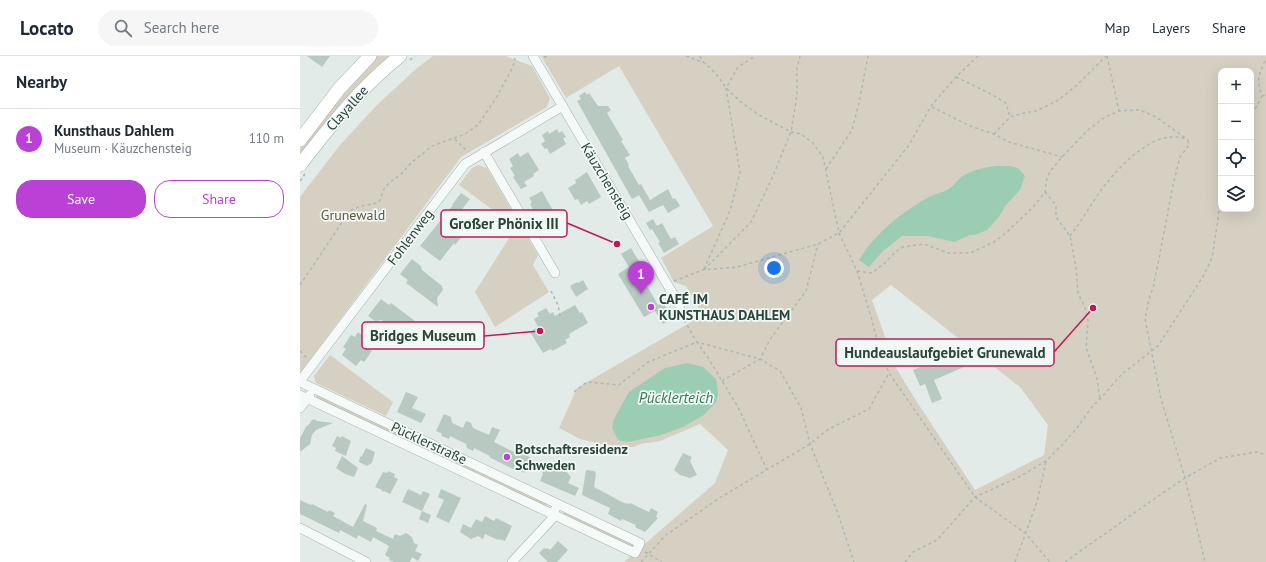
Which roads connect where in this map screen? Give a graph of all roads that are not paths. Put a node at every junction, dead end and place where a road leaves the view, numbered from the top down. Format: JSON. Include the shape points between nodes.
{"nodes":[{"id":1,"x":370,"y":56,"type":"edge"},
{"id":2,"x":400,"y":56,"type":"edge"},
{"id":3,"x":533,"y":56,"type":"edge"},
{"id":4,"x":563,"y":106,"type":"junction"},
{"id":5,"x":300,"y":140,"type":"edge"},
{"id":6,"x":484,"y":152,"type":"junction"},
{"id":7,"x":300,"y":165,"type":"edge"},
{"id":8,"x":556,"y":273,"type":"dead end"},
{"id":9,"x":680,"y":306,"type":"dead end"},
{"id":10,"x":300,"y":381,"type":"edge"},
{"id":11,"x":313,"y":389,"type":"junction"},
{"id":12,"x":304,"y":397,"type":"edge"},
{"id":13,"x":300,"y":408,"type":"edge"},
{"id":14,"x":558,"y":504,"type":"junction"},
{"id":15,"x":553,"y":514,"type":"junction"},
{"id":16,"x":300,"y":528,"type":"edge"},
{"id":17,"x":366,"y":562,"type":"edge"},
{"id":18,"x":512,"y":562,"type":"edge"}],
"edges":[{"from":1,"to":5,"type":"main road","name":"Clayallee","via":[[339,90]]},
{"from":2,"to":7,"type":"main road","name":"Clayallee","via":[[346,108]]},
{"from":3,"to":4,"type":"street","name":"Käuzchensteig"},
{"from":4,"to":6,"type":"street","name":"Fohlenweg"},
{"from":4,"to":9,"type":"street","name":"Käuzchensteig"},
{"from":6,"to":8,"type":"street"},
{"from":6,"to":10,"type":"street","name":"Fohlenweg","via":[[465,164]]},
{"from":10,"to":11,"type":"street","name":"Pücklerstraße"},
{"from":11,"to":12,"type":"street"},
{"from":11,"to":14,"type":"street","name":"Pücklerstraße"},
{"from":12,"to":13,"type":"street"},
{"from":12,"to":15,"type":"street","name":"Pücklerstraße"},
{"from":14,"to":15,"type":"street"},
{"from":14,"to":15,"type":"street","name":"Pücklerstraße","via":[[640,543],[636,553]]},
{"from":15,"to":18,"type":"street","via":[[551,520]]},
{"from":16,"to":17,"type":"street"}]}
